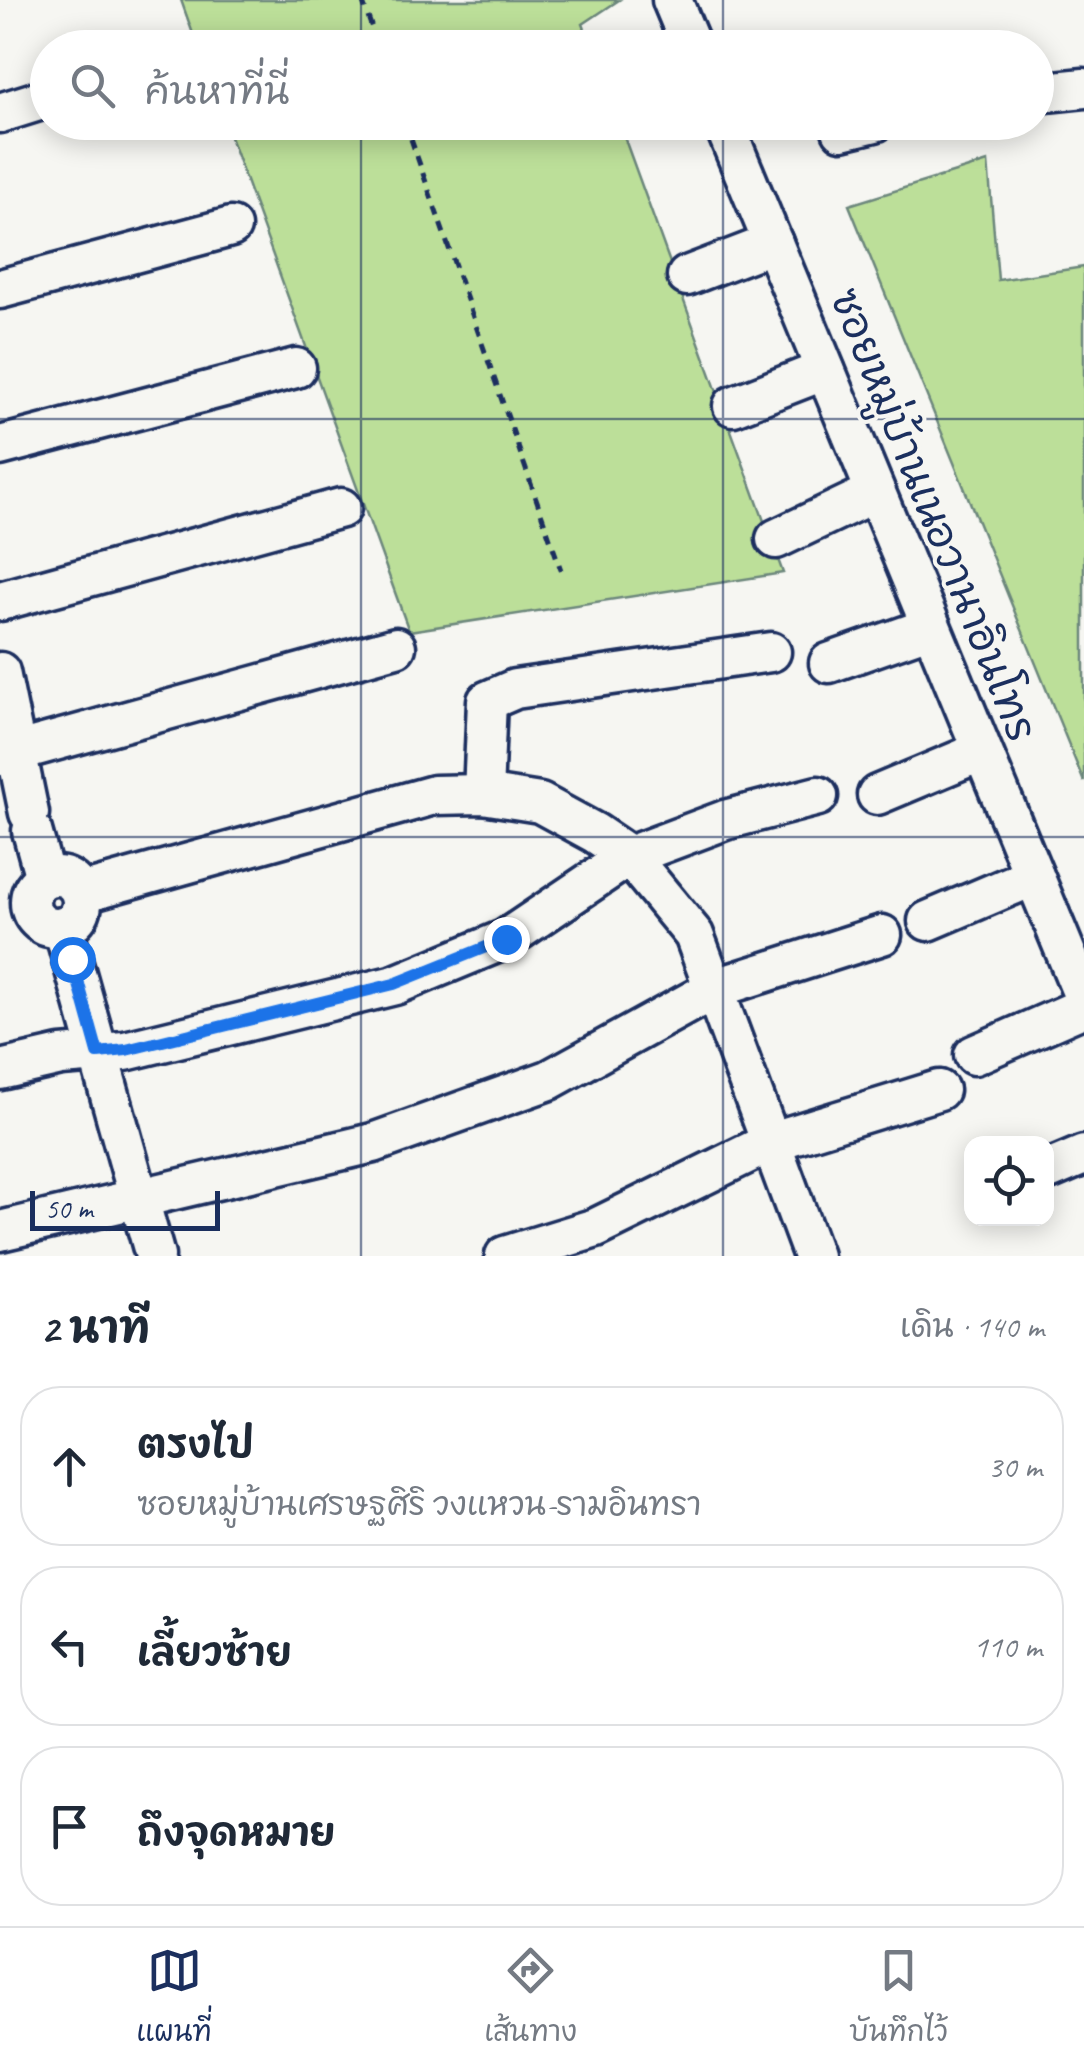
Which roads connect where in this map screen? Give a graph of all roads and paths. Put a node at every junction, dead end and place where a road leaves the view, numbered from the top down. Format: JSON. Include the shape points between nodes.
{"nodes":[{"id":1,"x":362,"y":0,"type":"edge"},
{"id":2,"x":672,"y":0,"type":"edge"},
{"id":3,"x":373,"y":30,"type":"edge"},
{"id":4,"x":684,"y":30,"type":"edge"},
{"id":5,"x":1084,"y":88,"type":"edge"},
{"id":6,"x":1054,"y":92,"type":"edge"},
{"id":7,"x":30,"y":104,"type":"edge"},
{"id":8,"x":0,"y":113,"type":"edge"},
{"id":9,"x":411,"y":140,"type":"edge"},
{"id":10,"x":730,"y":140,"type":"edge"},
{"id":11,"x":231,"y":227,"type":"dead end"},
{"id":12,"x":773,"y":243,"type":"junction"},
{"id":13,"x":688,"y":276,"type":"dead end"},
{"id":14,"x":0,"y":289,"type":"edge"},
{"id":15,"x":296,"y":368,"type":"dead end"},
{"id":16,"x":824,"y":370,"type":"junction"},
{"id":17,"x":733,"y":406,"type":"dead end"},
{"id":18,"x":0,"y":446,"type":"edge"},
{"id":19,"x":876,"y":492,"type":"junction"},
{"id":20,"x":341,"y":508,"type":"dead end"},
{"id":21,"x":776,"y":539,"type":"dead end"},
{"id":22,"x":560,"y":570,"type":"dead end"},
{"id":23,"x":0,"y":601,"type":"edge"},
{"id":24,"x":931,"y":628,"type":"junction"},
{"id":25,"x":396,"y":647,"type":"dead end"},
{"id":26,"x":771,"y":652,"type":"dead end"},
{"id":27,"x":829,"y":663,"type":"dead end"},
{"id":28,"x":0,"y":672,"type":"edge"},
{"id":29,"x":982,"y":751,"type":"junction"},
{"id":30,"x":9,"y":753,"type":"edge"},
{"id":31,"x":484,"y":794,"type":"junction"},
{"id":32,"x":877,"y":795,"type":"dead end"},
{"id":33,"x":818,"y":796,"type":"dead end"},
{"id":34,"x":629,"y":856,"type":"junction"},
{"id":35,"x":1034,"y":876,"type":"junction"},
{"id":36,"x":82,"y":894,"type":"junction"},
{"id":37,"x":25,"y":900,"type":"edge"},
{"id":38,"x":928,"y":921,"type":"dead end"},
{"id":39,"x":63,"y":928,"type":"junction"},
{"id":40,"x":882,"y":935,"type":"dead end"},
{"id":41,"x":716,"y":988,"type":"junction"},
{"id":42,"x":1084,"y":996,"type":"edge"},
{"id":43,"x":1084,"y":1007,"type":"edge"},
{"id":44,"x":98,"y":1053,"type":"junction"},
{"id":45,"x":974,"y":1055,"type":"dead end"},
{"id":46,"x":0,"y":1070,"type":"edge"},
{"id":47,"x":940,"y":1090,"type":"dead end"},
{"id":48,"x":773,"y":1141,"type":"junction"},
{"id":49,"x":1084,"y":1155,"type":"edge"},
{"id":50,"x":1054,"y":1167,"type":"edge"},
{"id":51,"x":139,"y":1198,"type":"junction"},
{"id":52,"x":0,"y":1232,"type":"edge"},
{"id":53,"x":155,"y":1256,"type":"edge"},
{"id":54,"x":505,"y":1256,"type":"edge"},
{"id":55,"x":813,"y":1256,"type":"edge"}],
"edges":[{"from":1,"to":3,"type":"path"},
{"from":2,"to":4,"type":"street"},
{"from":5,"to":6,"type":"street"},
{"from":7,"to":8,"type":"street"},
{"from":9,"to":22,"type":"path"},
{"from":10,"to":12,"type":"street","name":"ซอยหมู่บ้านเนอวานาอินโทร"},
{"from":11,"to":14,"type":"street"},
{"from":12,"to":13,"type":"street"},
{"from":12,"to":16,"type":"street","name":"ซอยหมู่บ้านเนอวานาอินโทร"},
{"from":15,"to":18,"type":"street"},
{"from":16,"to":17,"type":"street"},
{"from":16,"to":19,"type":"street","name":"ซอยหมู่บ้านเนอวานาอินโทร"},
{"from":19,"to":21,"type":"street"},
{"from":19,"to":24,"type":"street","name":"ซอยหมู่บ้านเนอวานาอินโทร"},
{"from":20,"to":23,"type":"street"},
{"from":24,"to":27,"type":"street"},
{"from":24,"to":29,"type":"street","name":"ซอยหมู่บ้านเนอวานาอินโทร"},
{"from":25,"to":30,"type":"street"},
{"from":26,"to":31,"type":"street","via":[[515,689],[487,701]]},
{"from":28,"to":30,"type":"street"},
{"from":29,"to":32,"type":"street"},
{"from":29,"to":35,"type":"street","name":"ซอยหมู่บ้านเนอวานาอินโทร"},
{"from":30,"to":37,"type":"street","via":[[30,822]]},
{"from":31,"to":34,"type":"street","via":[[540,803]]},
{"from":31,"to":36,"type":"street","via":[[434,795]]},
{"from":33,"to":34,"type":"street","via":[[724,820]]},
{"from":34,"to":41,"type":"street","via":[[694,935]]},
{"from":34,"to":44,"type":"street","via":[[506,939],[394,984]]},
{"from":35,"to":38,"type":"street"},
{"from":35,"to":42,"type":"street","name":"ซอยหมู่บ้านเนอวานาอินโทร"},
{"from":36,"to":37,"type":"street","via":[[62,876]]},
{"from":36,"to":39,"type":"street","via":[[81,910]]},
{"from":37,"to":39,"type":"street","via":[[46,926]]},
{"from":39,"to":44,"type":"street"},
{"from":40,"to":41,"type":"street"},
{"from":41,"to":48,"type":"street"},
{"from":41,"to":51,"type":"street","via":[[549,1080],[373,1143]]},
{"from":43,"to":45,"type":"street"},
{"from":44,"to":46,"type":"street"},
{"from":44,"to":51,"type":"street"},
{"from":47,"to":48,"type":"street"},
{"from":48,"to":54,"type":"street","via":[[596,1228]]},
{"from":48,"to":55,"type":"street"},
{"from":49,"to":50,"type":"street"},
{"from":51,"to":52,"type":"street"},
{"from":51,"to":53,"type":"street"}]}
